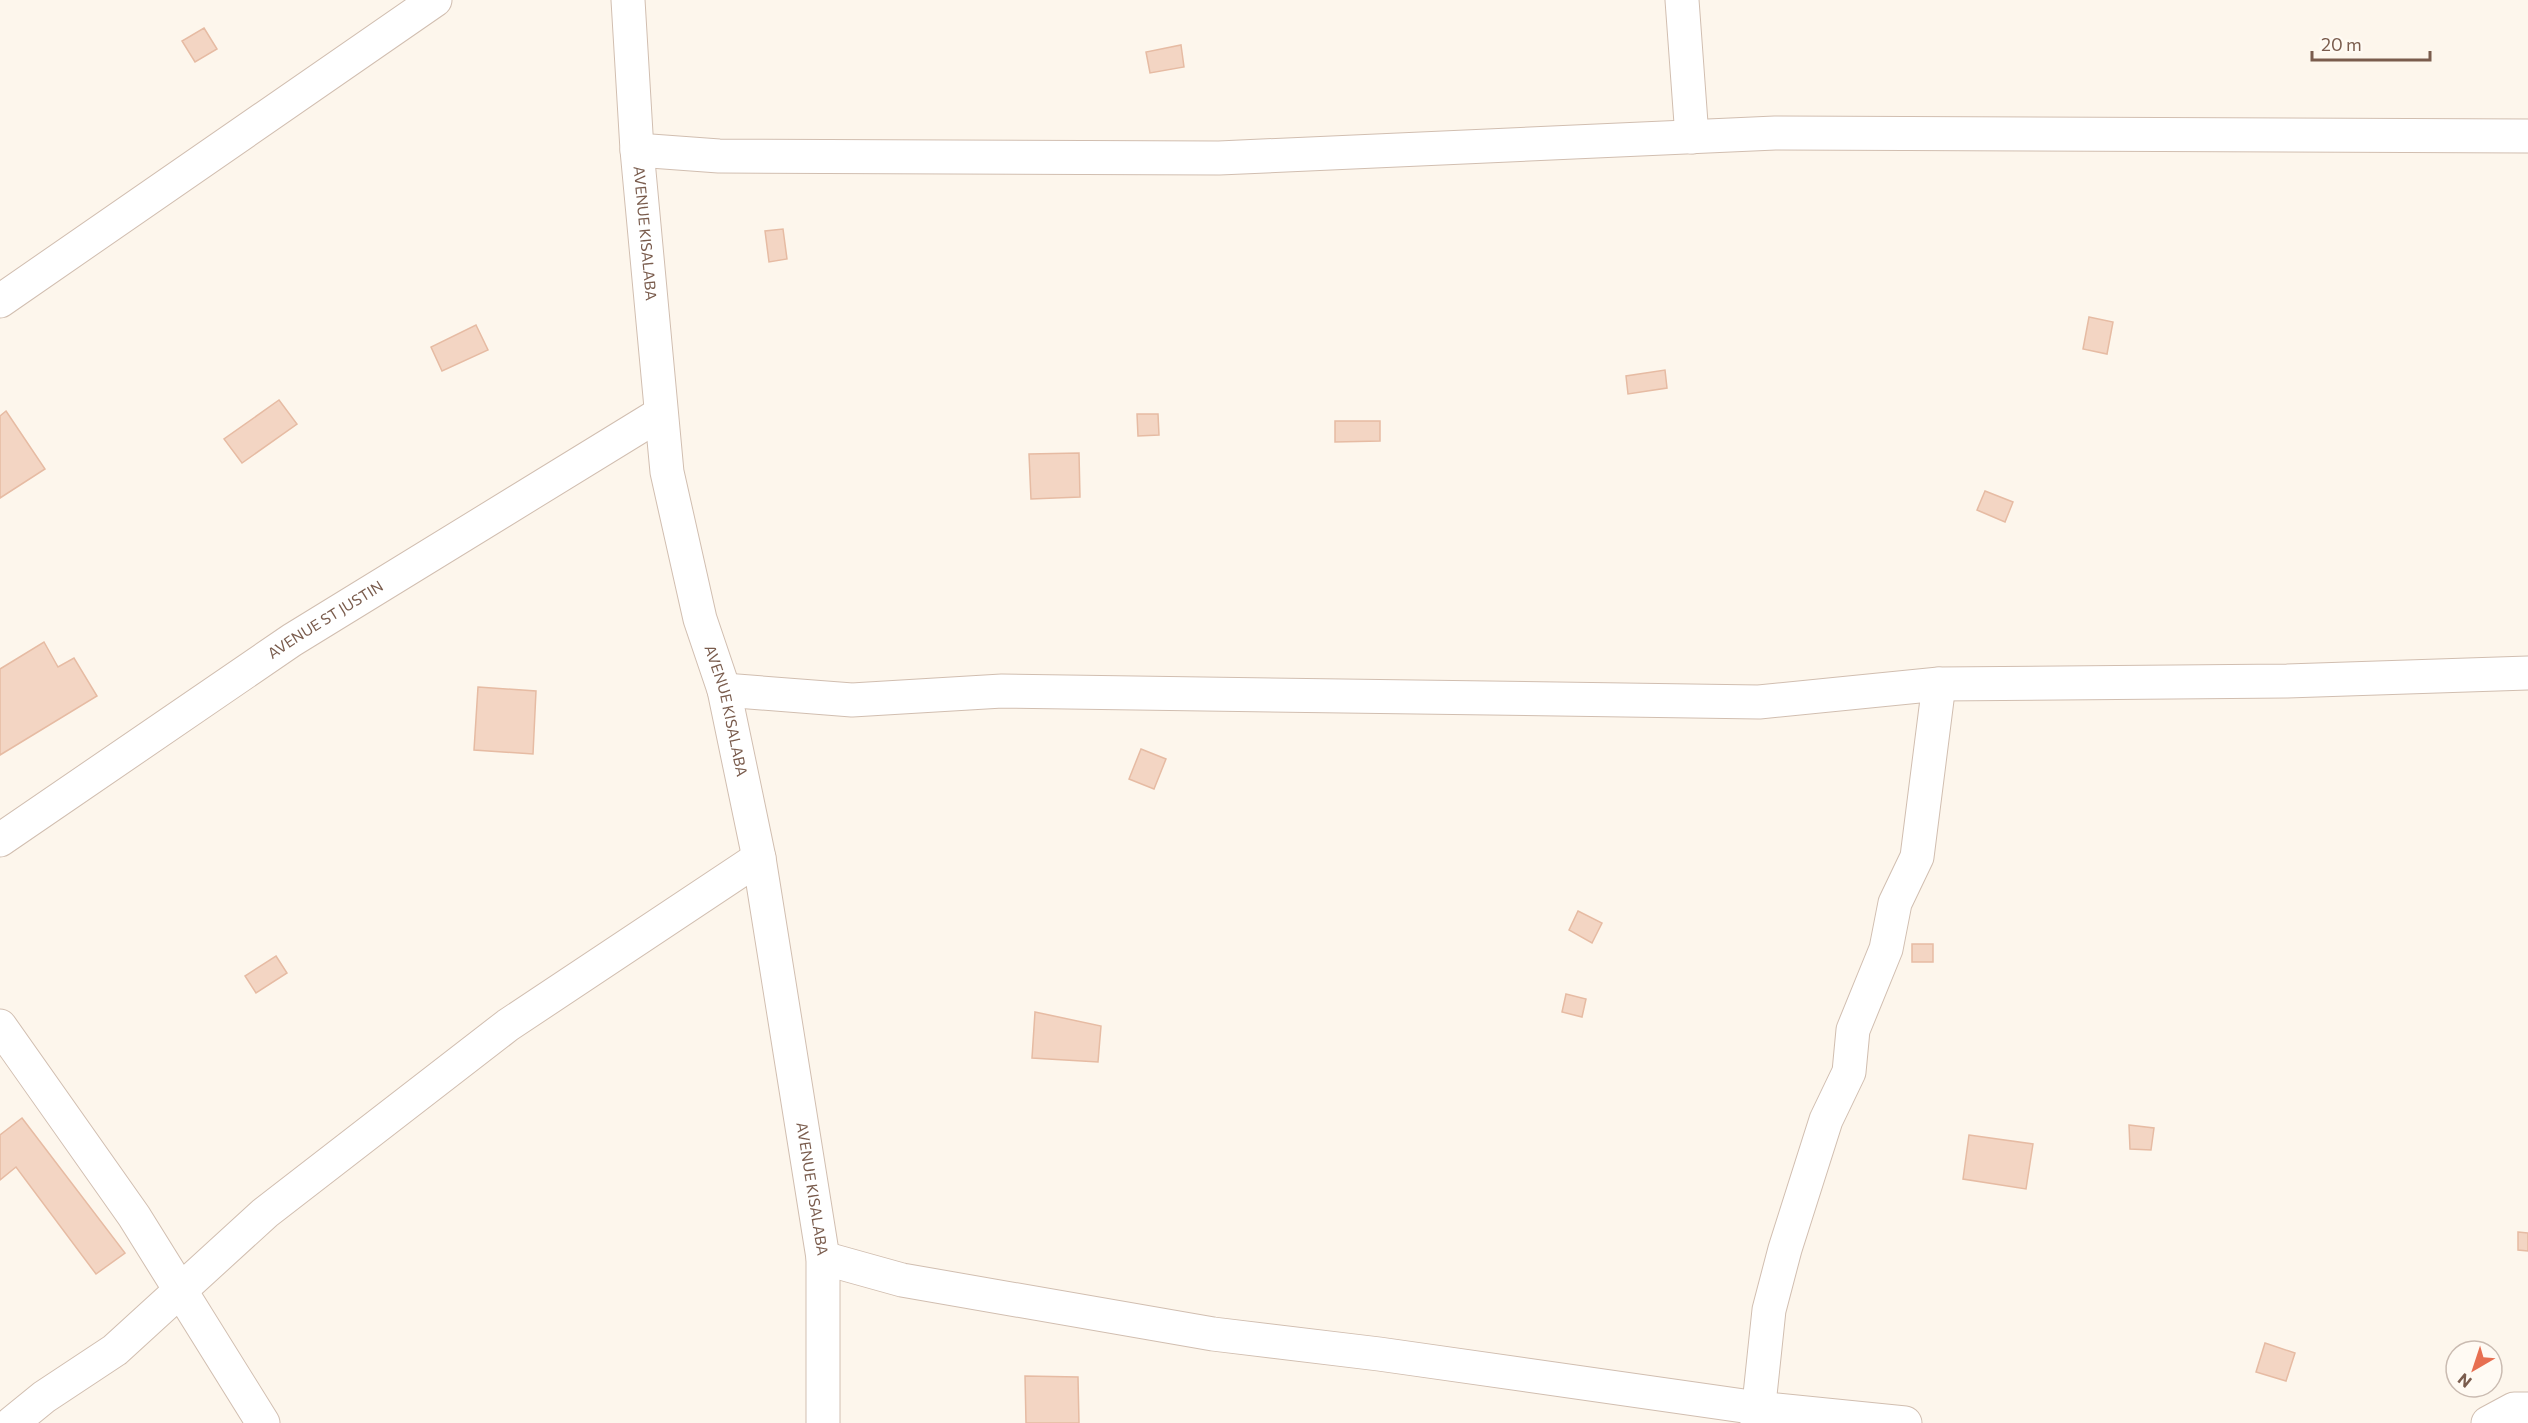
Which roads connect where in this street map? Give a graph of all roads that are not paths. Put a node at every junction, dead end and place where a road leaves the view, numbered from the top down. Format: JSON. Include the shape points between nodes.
{"nodes":[{"id":1,"x":435,"y":0,"type":"edge"},
{"id":2,"x":628,"y":0,"type":"edge"},
{"id":3,"x":1682,"y":0,"type":"edge"},
{"id":4,"x":2528,"y":136,"type":"edge"},
{"id":5,"x":1692,"y":137,"type":"junction"},
{"id":6,"x":637,"y":150,"type":"junction"},
{"id":7,"x":0,"y":301,"type":"edge"},
{"id":8,"x":660,"y":414,"type":"junction"},
{"id":9,"x":2528,"y":673,"type":"edge"},
{"id":10,"x":1939,"y":684,"type":"junction"},
{"id":11,"x":724,"y":690,"type":"junction"},
{"id":12,"x":0,"y":840,"type":"edge"},
{"id":13,"x":759,"y":858,"type":"junction"},
{"id":14,"x":0,"y":1026,"type":"edge"},
{"id":15,"x":823,"y":1258,"type":"junction"},
{"id":16,"x":182,"y":1292,"type":"junction"},
{"id":17,"x":2528,"y":1409,"type":"edge"},
{"id":18,"x":1757,"y":1416,"type":"edge"},
{"id":19,"x":12,"y":1423,"type":"edge"},
{"id":20,"x":263,"y":1423,"type":"edge"},
{"id":21,"x":823,"y":1423,"type":"edge"},
{"id":22,"x":1905,"y":1423,"type":"edge"},
{"id":23,"x":2488,"y":1423,"type":"edge"}],
"edges":[{"from":1,"to":7,"type":"street"},
{"from":2,"to":6,"type":"street","name":"AVENUE KISALABA"},
{"from":3,"to":5,"type":"street"},
{"from":4,"to":5,"type":"street","via":[[1775,133]]},
{"from":5,"to":6,"type":"street","via":[[1219,158],[719,156]]},
{"from":6,"to":8,"type":"street","name":"AVENUE KISALABA"},
{"from":8,"to":11,"type":"street","name":"AVENUE KISALABA","via":[[667,472],[700,619]]},
{"from":8,"to":12,"type":"street","name":"AVENUE ST JUSTIN","via":[[292,640]]},
{"from":9,"to":10,"type":"street","via":[[2287,681]]},
{"from":10,"to":11,"type":"street","via":[[1759,702],[1002,692],[852,700]]},
{"from":10,"to":18,"type":"street","via":[[1917,857],[1895,903],[1886,950],[1853,1030],[1849,1072],[1826,1120],[1785,1249],[1769,1310]]},
{"from":11,"to":13,"type":"street","name":"AVENUE KISALABA"},
{"from":13,"to":15,"type":"street","name":"AVENUE KISALABA"},
{"from":13,"to":16,"type":"street","via":[[508,1026],[265,1213]]},
{"from":14,"to":16,"type":"street","via":[[134,1216]]},
{"from":15,"to":18,"type":"street","via":[[902,1280],[1213,1334],[1390,1355]]},
{"from":15,"to":21,"type":"street","name":"AVENUE KISALABA"},
{"from":16,"to":19,"type":"street","via":[[115,1350]]},
{"from":16,"to":20,"type":"street"},
{"from":17,"to":23,"type":"street","via":[[2514,1409]]},
{"from":18,"to":22,"type":"street"}]}
